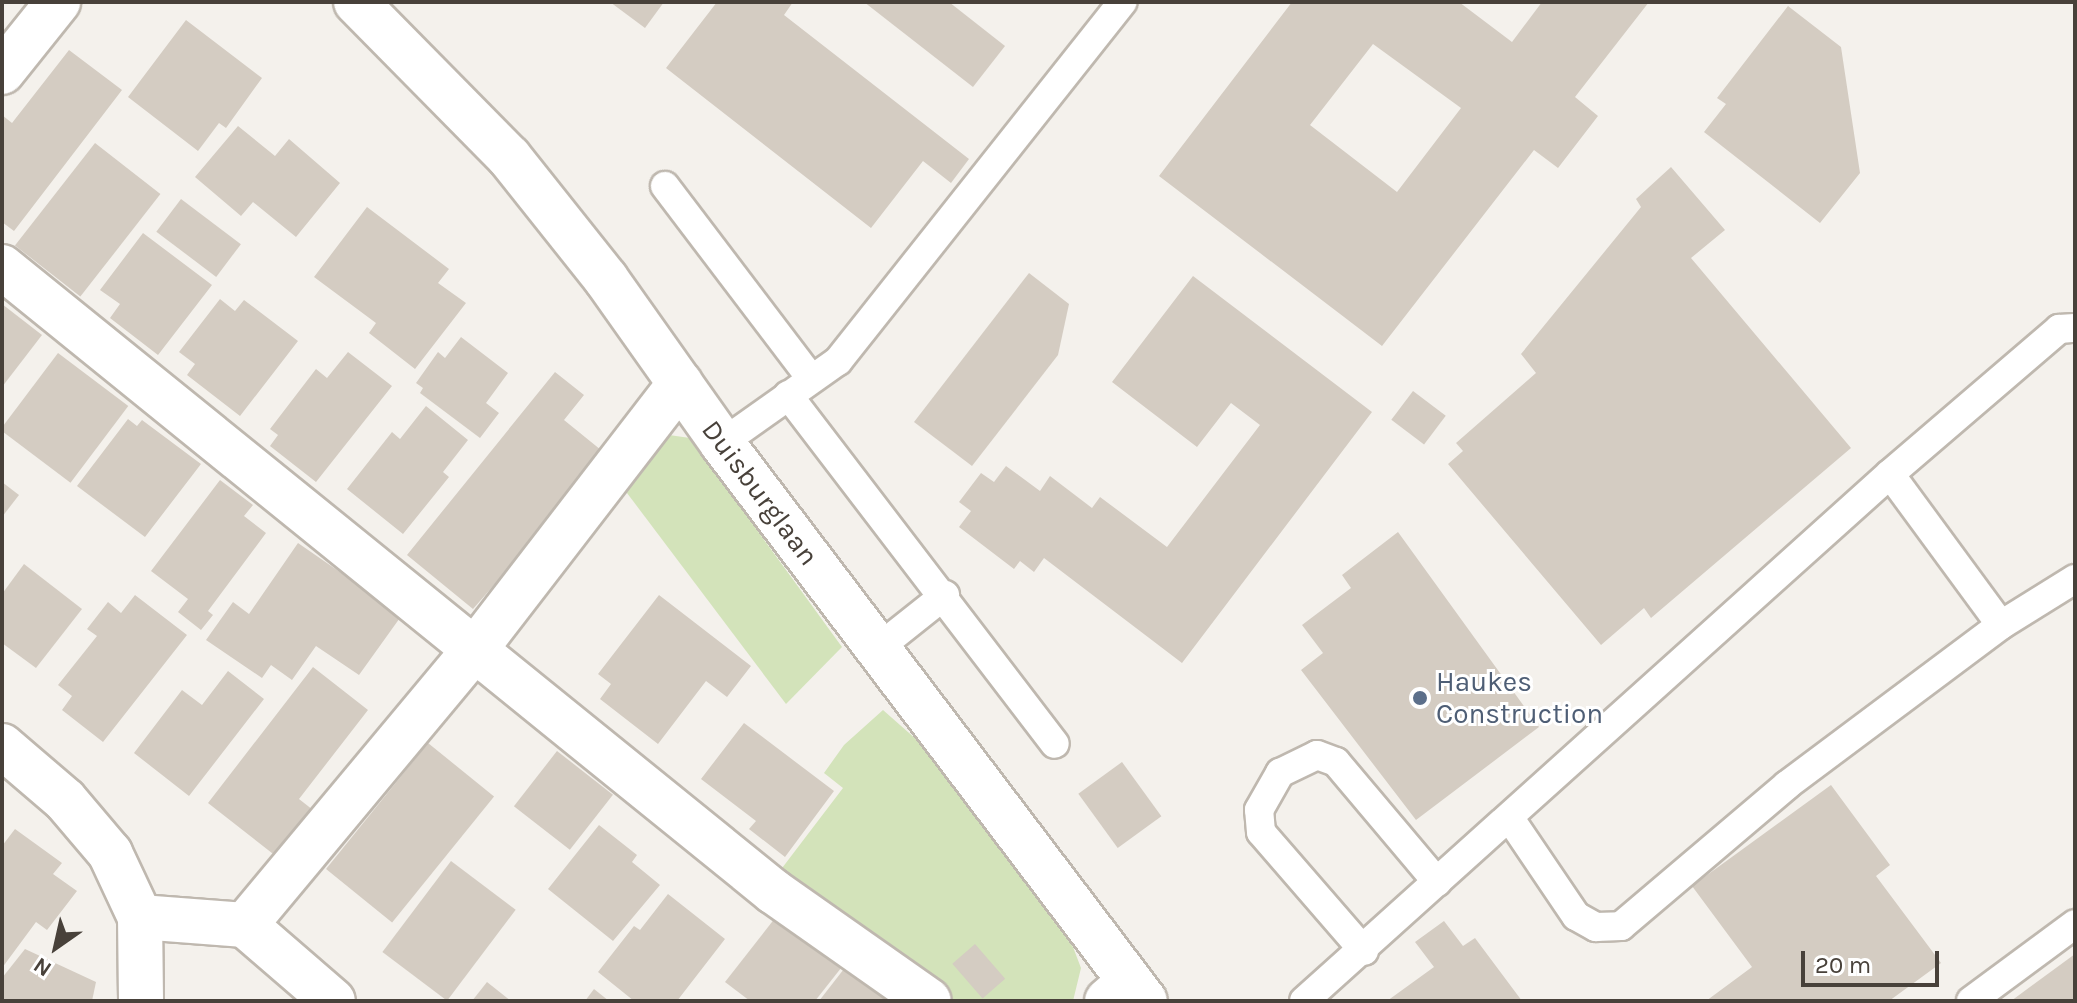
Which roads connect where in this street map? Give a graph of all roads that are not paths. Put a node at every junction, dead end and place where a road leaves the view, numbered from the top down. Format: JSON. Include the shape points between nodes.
{"nodes":[{"id":1,"x":58,"y":2,"type":"edge"},
{"id":2,"x":356,"y":2,"type":"edge"},
{"id":3,"x":1123,"y":2,"type":"edge"},
{"id":4,"x":2,"y":72,"type":"edge"},
{"id":5,"x":665,"y":186,"type":"dead end"},
{"id":6,"x":2,"y":267,"type":"edge"},
{"id":7,"x":2075,"y":328,"type":"edge"},
{"id":8,"x":811,"y":378,"type":"junction"},
{"id":9,"x":680,"y":383,"type":"junction"},
{"id":10,"x":788,"y":395,"type":"junction"},
{"id":11,"x":722,"y":443,"type":"junction"},
{"id":12,"x":1890,"y":474,"type":"junction"},
{"id":13,"x":2075,"y":579,"type":"edge"},
{"id":14,"x":945,"y":595,"type":"junction"},
{"id":15,"x":2001,"y":625,"type":"junction"},
{"id":16,"x":477,"y":647,"type":"junction"},
{"id":17,"x":877,"y":649,"type":"junction"},
{"id":18,"x":1055,"y":744,"type":"dead end"},
{"id":19,"x":2,"y":746,"type":"edge"},
{"id":20,"x":1511,"y":820,"type":"junction"},
{"id":21,"x":1437,"y":882,"type":"junction"},
{"id":22,"x":140,"y":917,"type":"junction"},
{"id":23,"x":2075,"y":924,"type":"edge"},
{"id":24,"x":245,"y":925,"type":"junction"},
{"id":25,"x":1364,"y":951,"type":"junction"},
{"id":26,"x":1127,"y":994,"type":"edge"},
{"id":27,"x":141,"y":1001,"type":"edge"},
{"id":28,"x":333,"y":1001,"type":"edge"},
{"id":29,"x":929,"y":1001,"type":"edge"},
{"id":30,"x":1304,"y":1001,"type":"edge"},
{"id":31,"x":1971,"y":1001,"type":"edge"}],
"edges":[{"from":1,"to":4,"type":"street"},
{"from":2,"to":9,"type":"street","name":"Duisburglaan","via":[[509,157]]},
{"from":3,"to":8,"type":"lane","via":[[838,361]]},
{"from":5,"to":8,"type":"lane"},
{"from":6,"to":16,"type":"street"},
{"from":7,"to":12,"type":"lane","via":[[2059,329]]},
{"from":8,"to":10,"type":"lane"},
{"from":9,"to":11,"type":"street","name":"Duisburglaan"},
{"from":9,"to":16,"type":"street"},
{"from":10,"to":11,"type":"lane"},
{"from":10,"to":14,"type":"lane"},
{"from":11,"to":17,"type":"street","name":"Duisburglaan"},
{"from":12,"to":15,"type":"lane"},
{"from":12,"to":20,"type":"lane"},
{"from":13,"to":15,"type":"lane"},
{"from":14,"to":17,"type":"lane"},
{"from":14,"to":18,"type":"lane"},
{"from":15,"to":20,"type":"lane","via":[[1787,785],[1621,926],[1596,927],[1576,916]]},
{"from":16,"to":24,"type":"street"},
{"from":16,"to":29,"type":"street","via":[[774,892]]},
{"from":17,"to":26,"type":"street","name":"Duisburglaan"},
{"from":19,"to":22,"type":"street","via":[[65,800],[110,853]]},
{"from":20,"to":21,"type":"lane"},
{"from":21,"to":25,"type":"lane"},
{"from":21,"to":25,"type":"lane","via":[[1336,762],[1317,755],[1280,773],[1259,810],[1261,832]]},
{"from":22,"to":24,"type":"street"},
{"from":22,"to":27,"type":"street"},
{"from":23,"to":31,"type":"lane"},
{"from":24,"to":28,"type":"street"},
{"from":25,"to":30,"type":"lane"}]}
